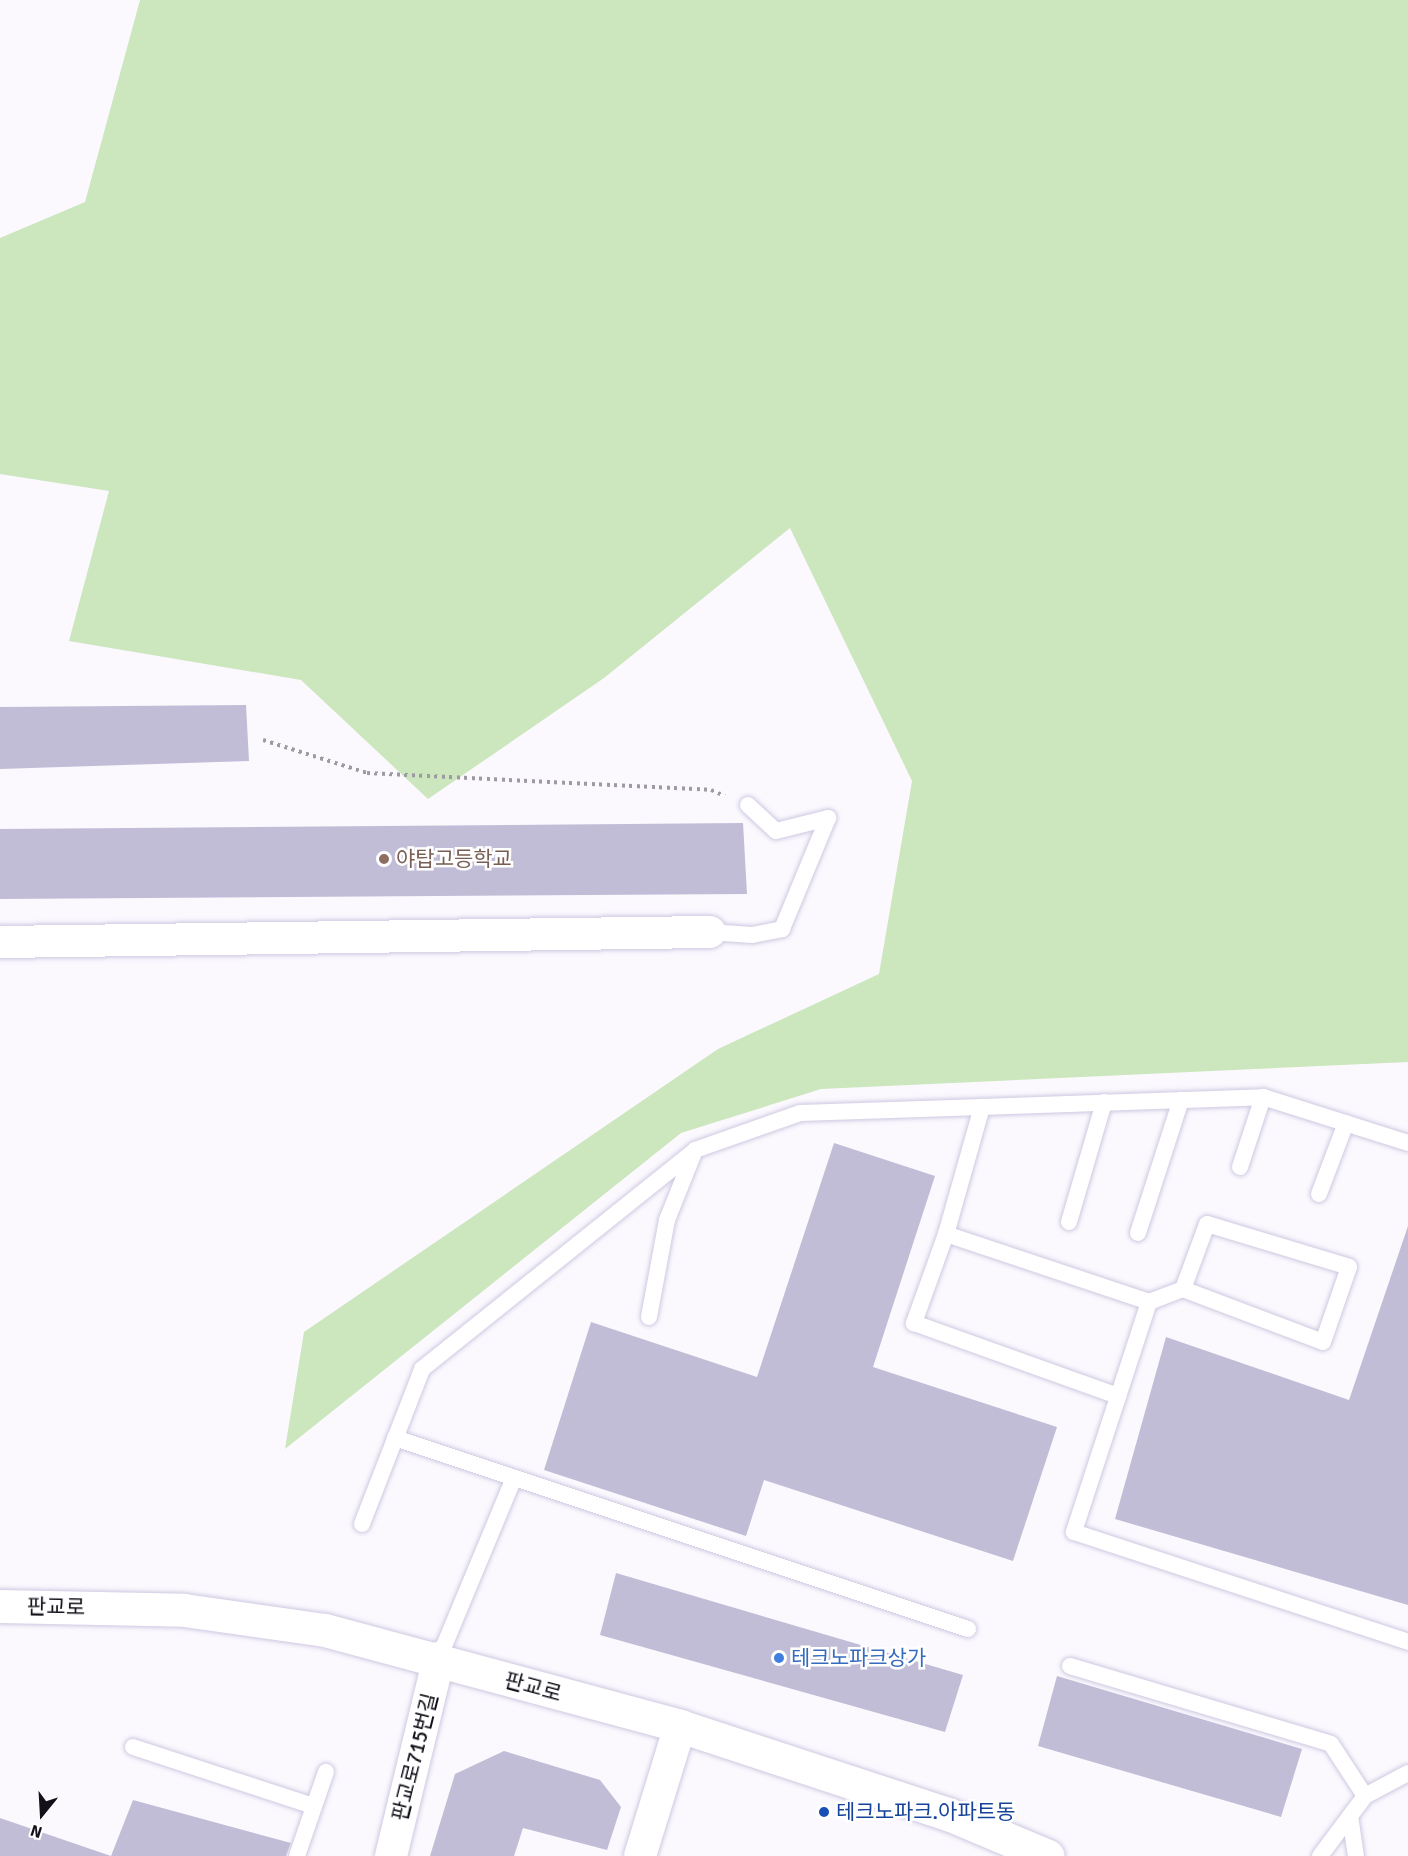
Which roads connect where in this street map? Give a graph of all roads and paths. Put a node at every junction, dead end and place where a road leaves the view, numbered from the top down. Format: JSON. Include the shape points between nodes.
{"nodes":[{"id":1,"x":263,"y":740,"type":"dead end"},
{"id":2,"x":748,"y":805,"type":"joint"},
{"id":3,"x":710,"y":932,"type":"joint"},
{"id":4,"x":0,"y":942,"type":"edge"},
{"id":5,"x":1263,"y":1097,"type":"junction"},
{"id":6,"x":1181,"y":1100,"type":"junction"},
{"id":7,"x":1104,"y":1102,"type":"junction"},
{"id":8,"x":982,"y":1107,"type":"junction"},
{"id":9,"x":1346,"y":1123,"type":"junction"},
{"id":10,"x":1408,"y":1143,"type":"edge"},
{"id":11,"x":695,"y":1150,"type":"junction"},
{"id":12,"x":1240,"y":1167,"type":"dead end"},
{"id":13,"x":1319,"y":1194,"type":"dead end"},
{"id":14,"x":1069,"y":1222,"type":"dead end"},
{"id":15,"x":1138,"y":1233,"type":"dead end"},
{"id":16,"x":946,"y":1234,"type":"junction"},
{"id":17,"x":1183,"y":1289,"type":"junction"},
{"id":18,"x":1149,"y":1302,"type":"junction"},
{"id":19,"x":649,"y":1317,"type":"dead end"},
{"id":20,"x":1118,"y":1396,"type":"junction"},
{"id":21,"x":395,"y":1438,"type":"junction"},
{"id":22,"x":514,"y":1478,"type":"junction"},
{"id":23,"x":362,"y":1524,"type":"dead end"},
{"id":24,"x":0,"y":1606,"type":"edge"},
{"id":25,"x":968,"y":1629,"type":"dead end"},
{"id":26,"x":1408,"y":1642,"type":"edge"},
{"id":27,"x":439,"y":1658,"type":"junction"},
{"id":28,"x":1070,"y":1666,"type":"dead end"},
{"id":29,"x":680,"y":1726,"type":"junction"},
{"id":30,"x":133,"y":1747,"type":"dead end"},
{"id":31,"x":326,"y":1772,"type":"dead end"},
{"id":32,"x":1408,"y":1773,"type":"edge"},
{"id":33,"x":1365,"y":1796,"type":"junction"},
{"id":34,"x":314,"y":1806,"type":"junction"},
{"id":35,"x":1350,"y":1816,"type":"junction"},
{"id":36,"x":297,"y":1856,"type":"edge"},
{"id":37,"x":391,"y":1856,"type":"edge"},
{"id":38,"x":640,"y":1856,"type":"edge"},
{"id":39,"x":1048,"y":1856,"type":"edge"},
{"id":40,"x":1320,"y":1856,"type":"edge"},
{"id":41,"x":1356,"y":1856,"type":"edge"}],
"edges":[{"from":1,"to":2,"type":"path","via":[[367,772],[711,790]]},
{"from":2,"to":3,"type":"lane","via":[[776,831],[828,818],[782,929],[752,935]]},
{"from":3,"to":4,"type":"street"},
{"from":5,"to":6,"type":"lane"},
{"from":5,"to":9,"type":"lane"},
{"from":5,"to":12,"type":"lane"},
{"from":6,"to":7,"type":"lane"},
{"from":6,"to":15,"type":"lane"},
{"from":7,"to":8,"type":"lane"},
{"from":7,"to":14,"type":"lane"},
{"from":8,"to":11,"type":"lane","via":[[800,1113]]},
{"from":8,"to":16,"type":"lane"},
{"from":9,"to":10,"type":"lane"},
{"from":9,"to":13,"type":"lane"},
{"from":11,"to":19,"type":"lane","via":[[668,1220]]},
{"from":11,"to":21,"type":"lane","via":[[422,1369]]},
{"from":16,"to":18,"type":"lane"},
{"from":16,"to":20,"type":"lane","via":[[914,1323]]},
{"from":17,"to":17,"type":"lane","via":[[1207,1224],[1349,1267],[1323,1342]]},
{"from":17,"to":18,"type":"lane"},
{"from":18,"to":20,"type":"lane"},
{"from":20,"to":26,"type":"lane","via":[[1074,1532]]},
{"from":21,"to":22,"type":"lane"},
{"from":21,"to":23,"type":"lane"},
{"from":22,"to":25,"type":"lane"},
{"from":22,"to":27,"type":"lane"},
{"from":24,"to":27,"type":"main road","name":"판교로","via":[[184,1610],[326,1630]]},
{"from":27,"to":29,"type":"main road","name":"판교로"},
{"from":27,"to":37,"type":"street","name":"판교로715번길"},
{"from":28,"to":33,"type":"lane","via":[[1331,1744]]},
{"from":29,"to":38,"type":"street"},
{"from":29,"to":39,"type":"main road","name":"판교로","via":[[948,1814]]},
{"from":30,"to":34,"type":"lane"},
{"from":31,"to":34,"type":"lane"},
{"from":32,"to":33,"type":"lane"},
{"from":33,"to":35,"type":"lane"},
{"from":34,"to":36,"type":"lane"},
{"from":35,"to":40,"type":"lane"},
{"from":35,"to":41,"type":"lane"}]}
